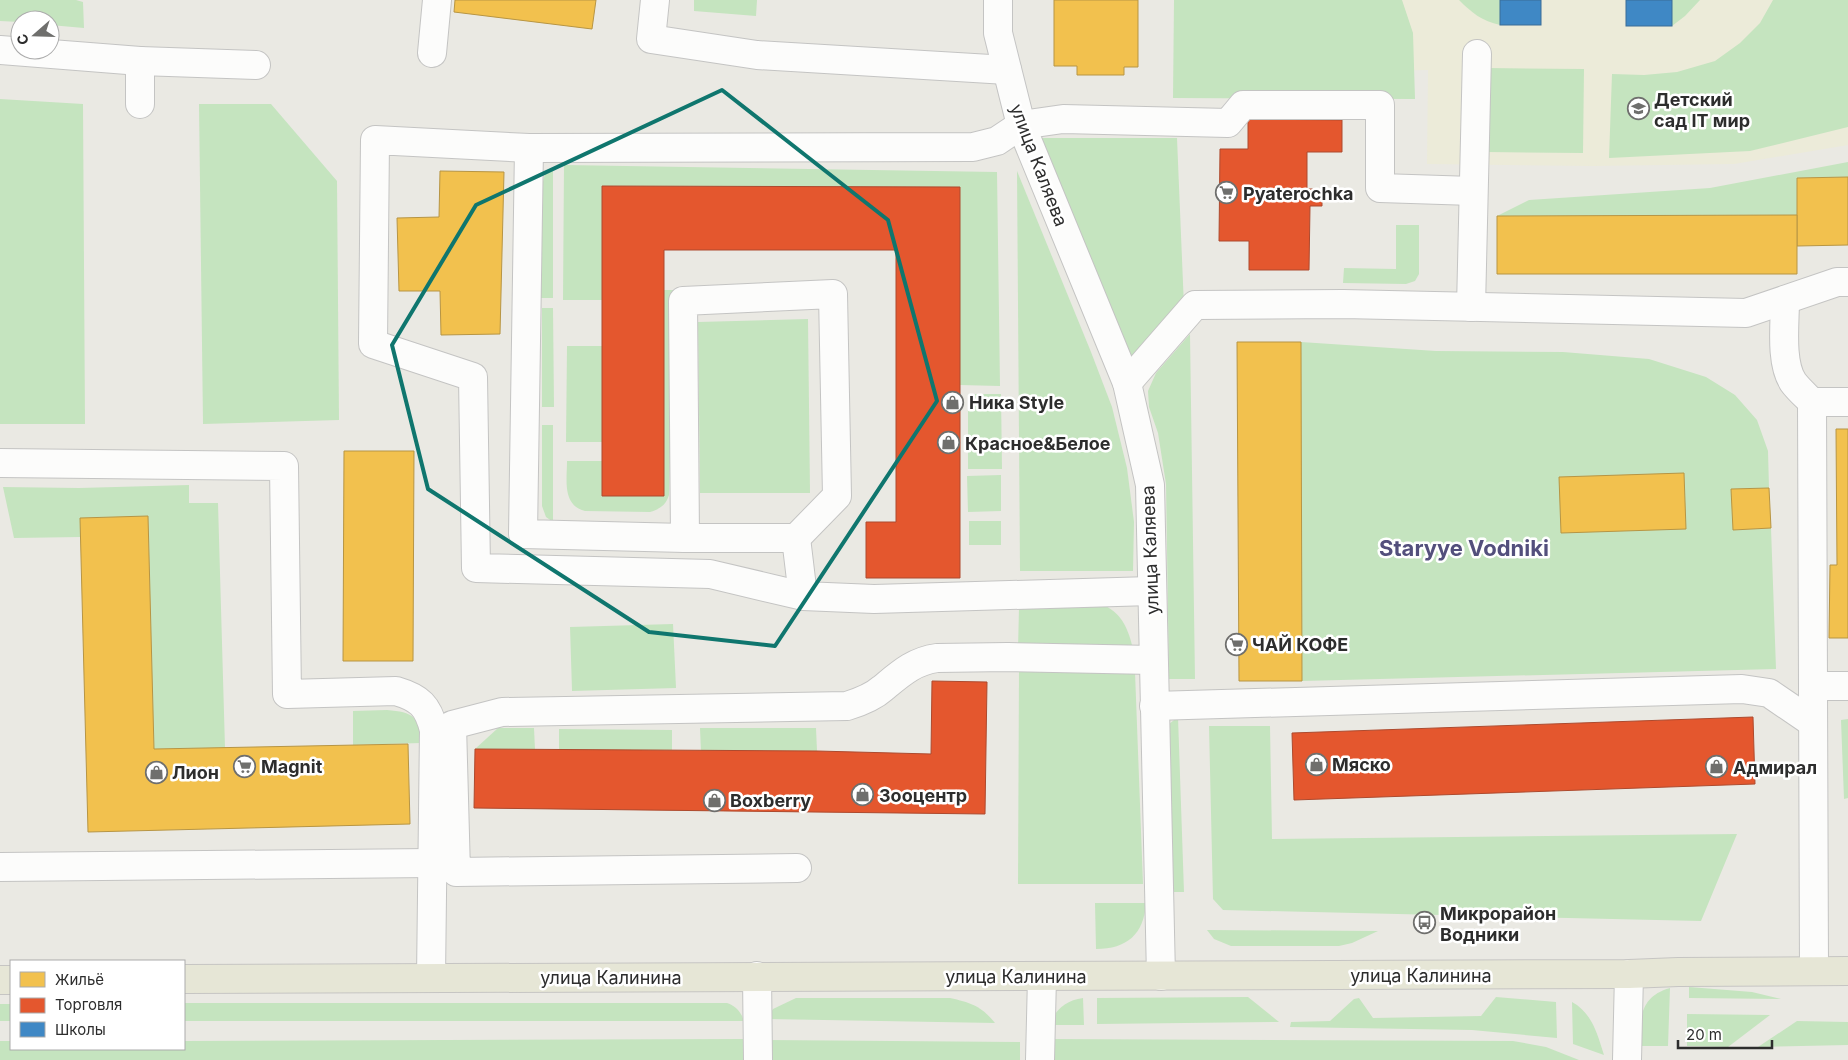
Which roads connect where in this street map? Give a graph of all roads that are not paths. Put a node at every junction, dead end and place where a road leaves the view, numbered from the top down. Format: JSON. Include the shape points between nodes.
{"nodes":[{"id":1,"x":437,"y":0,"type":"edge"},
{"id":2,"x":655,"y":0,"type":"edge"},
{"id":3,"x":998,"y":0,"type":"edge"},
{"id":4,"x":0,"y":50,"type":"edge"},
{"id":5,"x":432,"y":53,"type":"dead end"},
{"id":6,"x":1477,"y":54,"type":"dead end"},
{"id":7,"x":140,"y":61,"type":"junction"},
{"id":8,"x":256,"y":65,"type":"dead end"},
{"id":9,"x":1007,"y":70,"type":"junction"},
{"id":10,"x":140,"y":104,"type":"dead end"},
{"id":11,"x":1021,"y":125,"type":"junction"},
{"id":12,"x":529,"y":148,"type":"junction"},
{"id":13,"x":1473,"y":191,"type":"junction"},
{"id":14,"x":1848,"y":282,"type":"edge"},
{"id":15,"x":1785,"y":300,"type":"junction"},
{"id":16,"x":1472,"y":307,"type":"junction"},
{"id":17,"x":1127,"y":383,"type":"junction"},
{"id":18,"x":1812,"y":402,"type":"junction"},
{"id":19,"x":1848,"y":402,"type":"edge"},
{"id":20,"x":0,"y":464,"type":"edge"},
{"id":21,"x":685,"y":538,"type":"junction"},
{"id":22,"x":796,"y":538,"type":"junction"},
{"id":23,"x":1151,"y":591,"type":"junction"},
{"id":24,"x":803,"y":596,"type":"junction"},
{"id":25,"x":1153,"y":660,"type":"junction"},
{"id":26,"x":1814,"y":686,"type":"junction"},
{"id":27,"x":1848,"y":686,"type":"edge"},
{"id":28,"x":1154,"y":706,"type":"junction"},
{"id":29,"x":1813,"y":723,"type":"junction"},
{"id":30,"x":431,"y":863,"type":"junction"},
{"id":31,"x":0,"y":867,"type":"edge"},
{"id":32,"x":797,"y":868,"type":"dead end"},
{"id":33,"x":1848,"y":970,"type":"edge"},
{"id":34,"x":1814,"y":971,"type":"junction"},
{"id":35,"x":1629,"y":974,"type":"junction"},
{"id":36,"x":757,"y":976,"type":"junction"},
{"id":37,"x":1161,"y":976,"type":"junction"},
{"id":38,"x":1042,"y":977,"type":"junction"},
{"id":39,"x":431,"y":978,"type":"junction"},
{"id":40,"x":185,"y":979,"type":"edge"},
{"id":41,"x":758,"y":1060,"type":"edge"},
{"id":42,"x":1040,"y":1060,"type":"edge"},
{"id":43,"x":1627,"y":1060,"type":"edge"}],
"edges":[{"from":1,"to":5,"type":"street"},
{"from":2,"to":9,"type":"street","via":[[651,39],[757,55]]},
{"from":3,"to":9,"type":"street","name":"улица Каляева","via":[[998,33]]},
{"from":4,"to":7,"type":"street"},
{"from":6,"to":13,"type":"street"},
{"from":7,"to":8,"type":"street"},
{"from":7,"to":10,"type":"street"},
{"from":9,"to":11,"type":"street","name":"улица Каляева"},
{"from":11,"to":12,"type":"street","via":[[997,141],[973,147]]},
{"from":11,"to":13,"type":"street","via":[[1063,119],[1228,123],[1243,105],[1380,105],[1380,188]]},
{"from":11,"to":17,"type":"street","name":"улица Каляева"},
{"from":12,"to":21,"type":"street","via":[[523,534]]},
{"from":12,"to":24,"type":"street","via":[[376,140],[373,344],[473,377],[476,568],[710,574]]},
{"from":13,"to":16,"type":"street"},
{"from":14,"to":15,"type":"street","via":[[1837,282]]},
{"from":15,"to":16,"type":"street","via":[[1746,313]]},
{"from":15,"to":18,"type":"street","via":[[1788,372]]},
{"from":16,"to":17,"type":"street","via":[[1195,305]]},
{"from":17,"to":23,"type":"street","name":"улица Каляева","via":[[1150,485]]},
{"from":18,"to":19,"type":"street"},
{"from":18,"to":26,"type":"street"},
{"from":20,"to":30,"type":"street","via":[[284,466],[287,694],[396,691],[425,706],[434,730]]},
{"from":21,"to":22,"type":"street"},
{"from":21,"to":22,"type":"street","via":[[683,302],[832,294],[837,496]]},
{"from":22,"to":24,"type":"street"},
{"from":23,"to":24,"type":"street","via":[[874,599]]},
{"from":23,"to":25,"type":"street","name":"улица Каляева"},
{"from":25,"to":28,"type":"street","name":"улица Каляева"},
{"from":25,"to":32,"type":"street","via":[[938,658],[914,664],[871,696],[847,706],[502,712],[452,725],[456,872]]},
{"from":26,"to":27,"type":"street"},
{"from":26,"to":29,"type":"street"},
{"from":28,"to":29,"type":"street","via":[[1742,689],[1769,693]]},
{"from":28,"to":37,"type":"street","name":"улица Каляева"},
{"from":29,"to":34,"type":"street"},
{"from":30,"to":31,"type":"street"},
{"from":30,"to":39,"type":"street"},
{"from":33,"to":34,"type":"main road","name":"улица Калинина"},
{"from":34,"to":35,"type":"main road","name":"улица Калинина"},
{"from":35,"to":37,"type":"main road","name":"улица Калинина"},
{"from":35,"to":43,"type":"street"},
{"from":36,"to":38,"type":"main road","name":"улица Калинина"},
{"from":36,"to":39,"type":"main road","name":"улица Калинина"},
{"from":36,"to":41,"type":"street"},
{"from":37,"to":38,"type":"main road","name":"улица Калинина"},
{"from":38,"to":42,"type":"street"},
{"from":39,"to":40,"type":"main road","name":"улица Калинина"}]}
